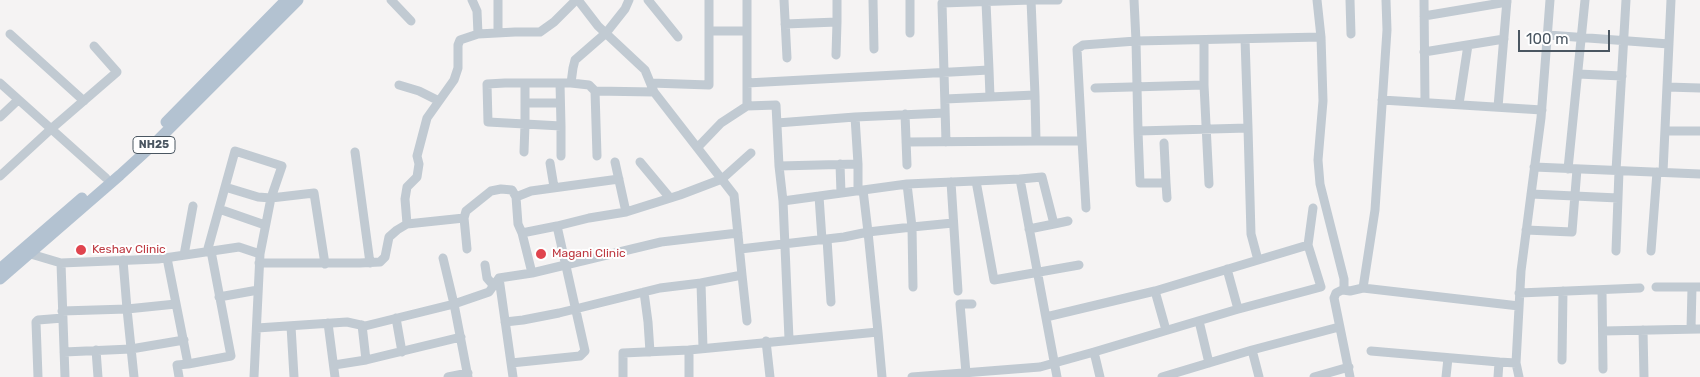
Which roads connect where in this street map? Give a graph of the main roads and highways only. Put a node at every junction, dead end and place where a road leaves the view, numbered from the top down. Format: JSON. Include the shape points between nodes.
{"nodes":[{"id":1,"x":286,"y":0,"type":"edge"},
{"id":2,"x":298,"y":0,"type":"edge"},
{"id":3,"x":25,"y":252,"type":"junction"},
{"id":4,"x":0,"y":269,"type":"edge"},
{"id":5,"x":0,"y":279,"type":"edge"}],
"edges":[{"from":1,"to":3,"type":"main road","number":"NH25","via":[[143,145]]},
{"from":2,"to":3,"type":"main road","number":"NH25","via":[[154,144]]},
{"from":3,"to":4,"type":"main road","number":"NH25"},
{"from":3,"to":5,"type":"main road","number":"NH25"}]}
